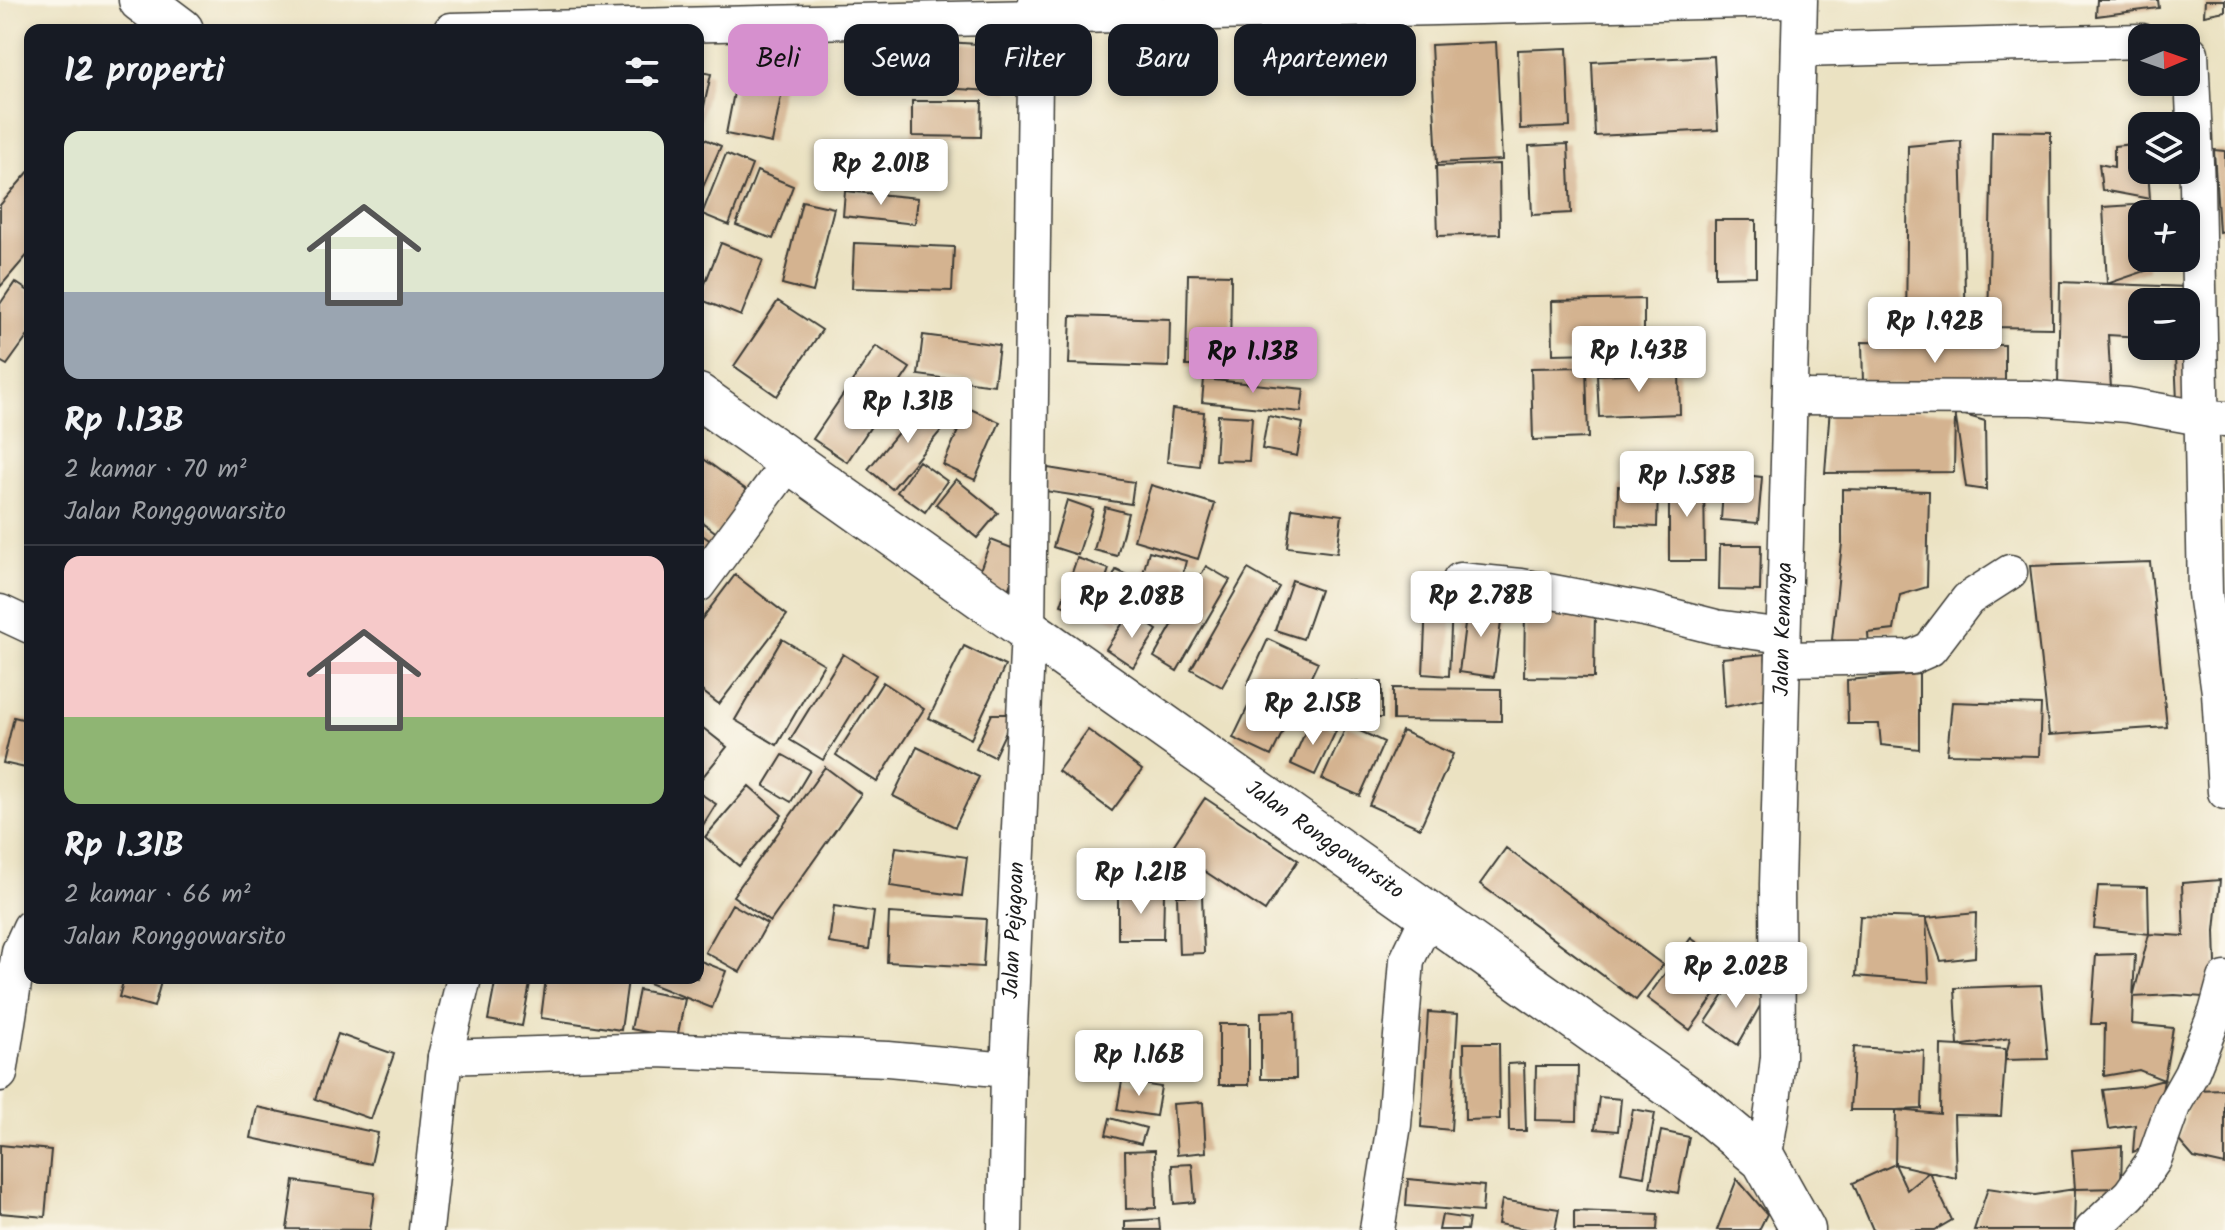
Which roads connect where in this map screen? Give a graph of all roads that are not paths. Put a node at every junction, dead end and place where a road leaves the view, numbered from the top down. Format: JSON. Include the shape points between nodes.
{"nodes":[{"id":1,"x":1794,"y":0,"type":"edge"},
{"id":2,"x":1800,"y":0,"type":"edge"},
{"id":3,"x":1412,"y":4,"type":"edge"},
{"id":4,"x":1036,"y":9,"type":"edge"},
{"id":5,"x":646,"y":13,"type":"edge"},
{"id":6,"x":520,"y":24,"type":"edge"},
{"id":7,"x":2128,"y":41,"type":"edge"},
{"id":8,"x":1799,"y":50,"type":"junction"},
{"id":9,"x":2193,"y":96,"type":"edge"},
{"id":10,"x":1790,"y":397,"type":"junction"},
{"id":11,"x":704,"y":400,"type":"edge"},
{"id":12,"x":2213,"y":418,"type":"edge"},
{"id":13,"x":790,"y":461,"type":"junction"},
{"id":14,"x":2010,"y":572,"type":"dead end"},
{"id":15,"x":704,"y":577,"type":"edge"},
{"id":16,"x":1460,"y":580,"type":"dead end"},
{"id":17,"x":0,"y":612,"type":"edge"},
{"id":18,"x":24,"y":623,"type":"edge"},
{"id":19,"x":1028,"y":630,"type":"junction"},
{"id":20,"x":1783,"y":648,"type":"junction"},
{"id":21,"x":2225,"y":792,"type":"edge"},
{"id":22,"x":1429,"y":914,"type":"junction"},
{"id":23,"x":24,"y":940,"type":"edge"},
{"id":24,"x":2225,"y":979,"type":"edge"},
{"id":25,"x":463,"y":984,"type":"edge"},
{"id":26,"x":445,"y":1057,"type":"junction"},
{"id":27,"x":1008,"y":1070,"type":"junction"},
{"id":28,"x":0,"y":1074,"type":"edge"},
{"id":29,"x":1764,"y":1160,"type":"junction"},
{"id":30,"x":426,"y":1230,"type":"edge"},
{"id":31,"x":1005,"y":1230,"type":"edge"},
{"id":32,"x":1377,"y":1230,"type":"edge"},
{"id":33,"x":1803,"y":1230,"type":"edge"},
{"id":34,"x":2092,"y":1230,"type":"edge"}],
"edges":[{"from":1,"to":3,"type":"street"},
{"from":2,"to":8,"type":"street","name":"Jalan Kenanga"},
{"from":3,"to":4,"type":"street"},
{"from":4,"to":5,"type":"street"},
{"from":4,"to":19,"type":"street","name":"Jalan Pejagoan"},
{"from":5,"to":6,"type":"street"},
{"from":7,"to":8,"type":"street"},
{"from":8,"to":10,"type":"street","name":"Jalan Kenanga"},
{"from":9,"to":12,"type":"street"},
{"from":10,"to":12,"type":"street","via":[[2033,398]]},
{"from":10,"to":20,"type":"street","name":"Jalan Kenanga"},
{"from":11,"to":13,"type":"main road","name":"Jalan Ronggowarsito"},
{"from":12,"to":21,"type":"street","via":[[2205,593],[2219,692]]},
{"from":13,"to":15,"type":"street"},
{"from":13,"to":19,"type":"main road","name":"Jalan Ronggowarsito"},
{"from":14,"to":20,"type":"street","via":[[1968,599],[1930,649],[1912,657]]},
{"from":16,"to":20,"type":"street","via":[[1649,610]]},
{"from":17,"to":18,"type":"street"},
{"from":19,"to":22,"type":"main road","name":"Jalan Ronggowarsito"},
{"from":19,"to":27,"type":"street","name":"Jalan Pejagoan"},
{"from":20,"to":29,"type":"street","name":"Jalan Kenanga","via":[[1778,1057]]},
{"from":22,"to":29,"type":"main road","name":"Jalan Ronggowarsito","via":[[1702,1108]]},
{"from":22,"to":32,"type":"street","via":[[1407,960],[1394,1125]]},
{"from":23,"to":28,"type":"street"},
{"from":24,"to":34,"type":"street","via":[[2154,1160],[2130,1194]]},
{"from":25,"to":26,"type":"street"},
{"from":26,"to":27,"type":"street","via":[[657,1050],[888,1059]]},
{"from":26,"to":30,"type":"street"},
{"from":27,"to":31,"type":"street","name":"Jalan Pejagoan"},
{"from":29,"to":33,"type":"main road","name":"Jalan Ronggowarsito"}]}
